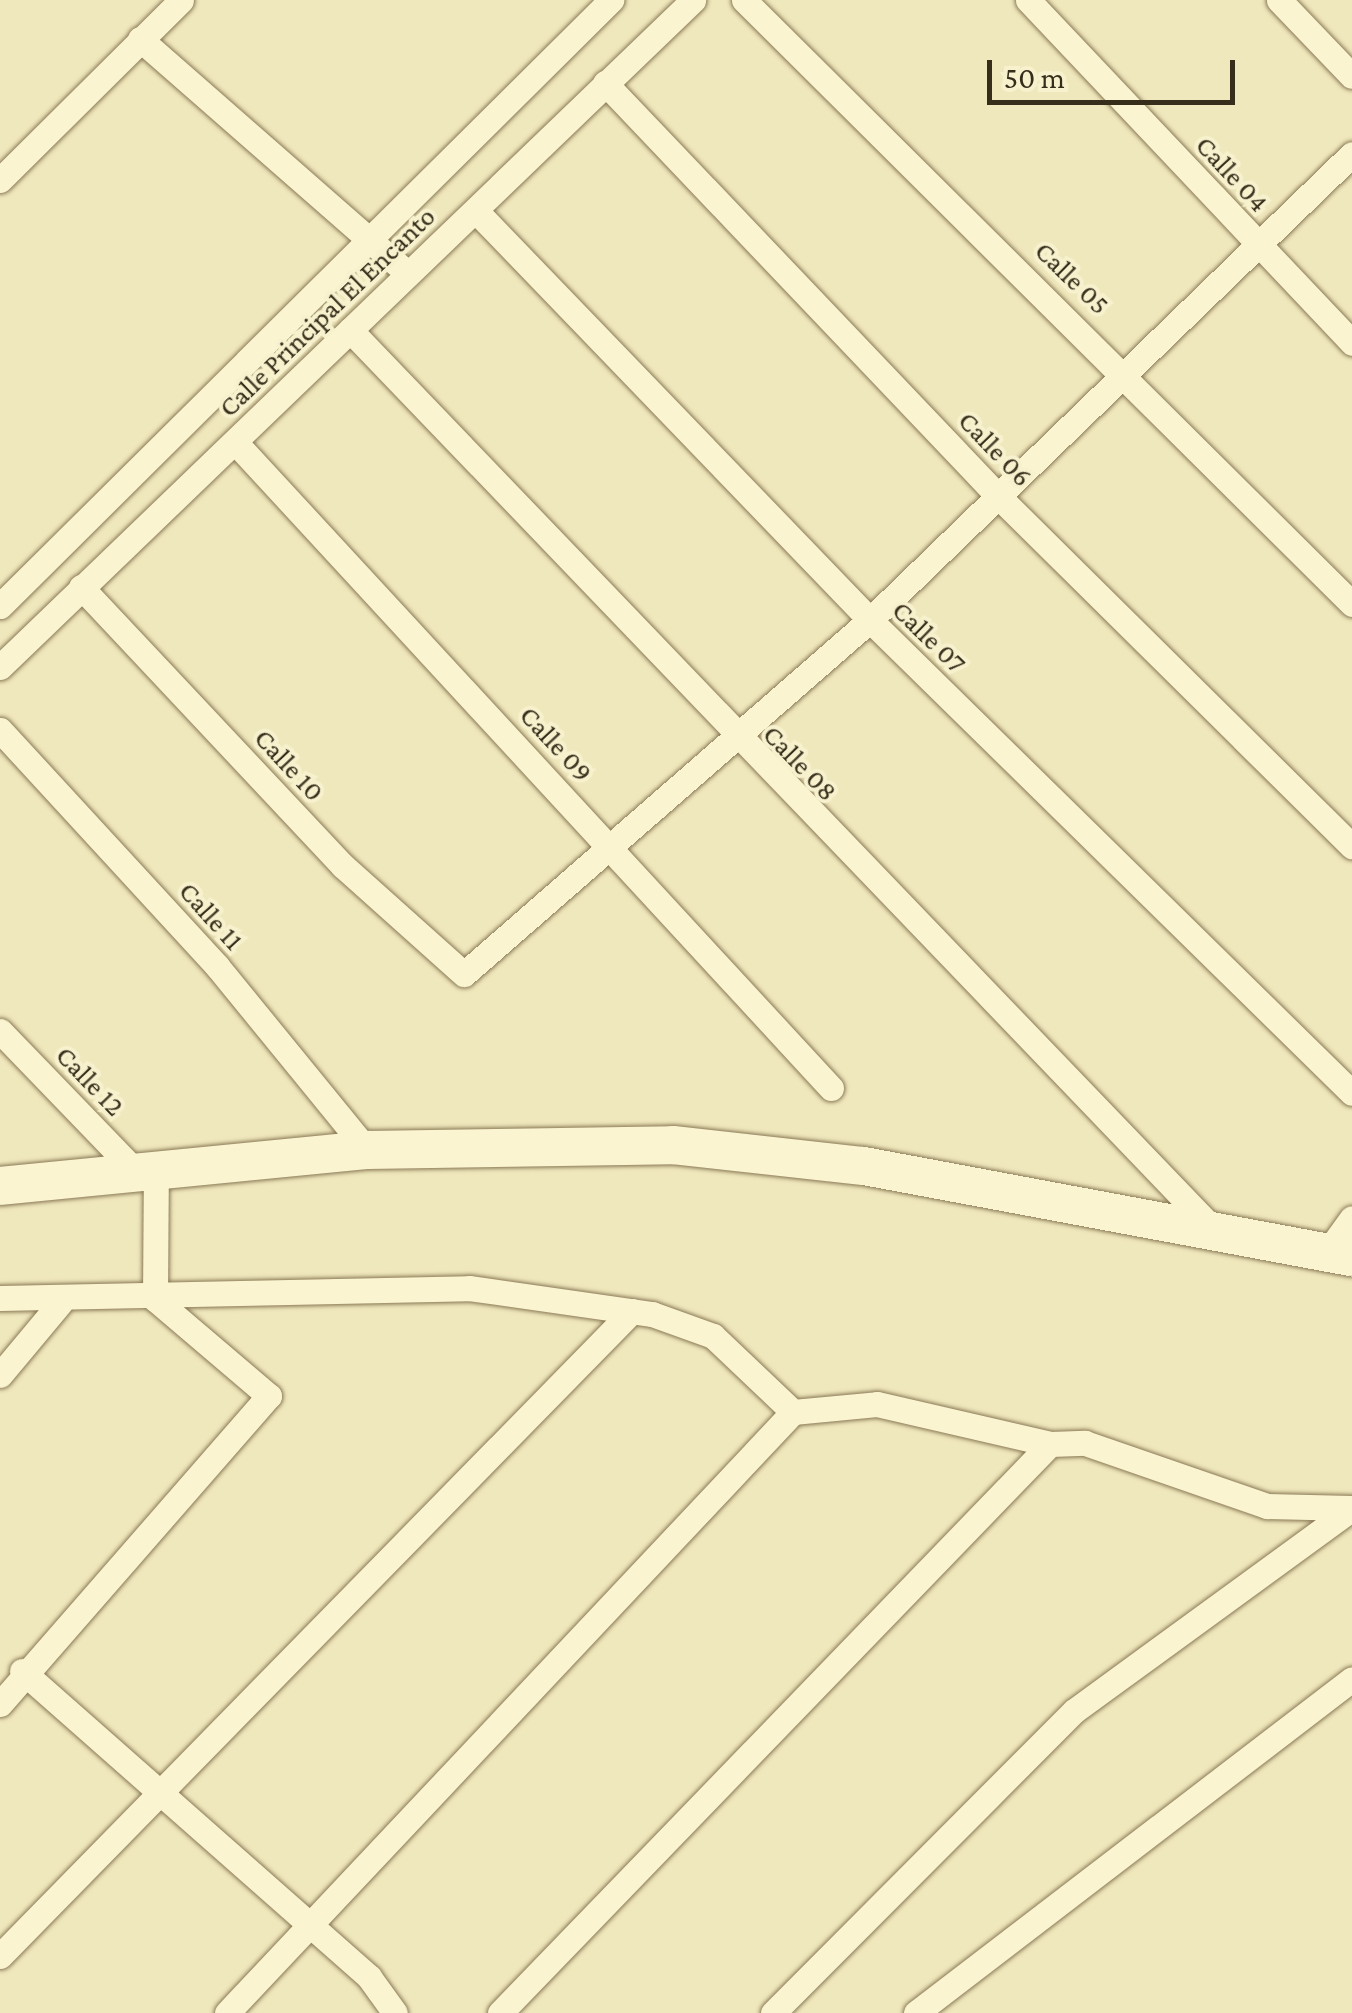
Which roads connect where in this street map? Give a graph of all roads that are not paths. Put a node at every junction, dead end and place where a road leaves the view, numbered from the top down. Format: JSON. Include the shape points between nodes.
{"nodes":[{"id":1,"x":181,"y":0,"type":"edge"},
{"id":2,"x":611,"y":0,"type":"edge"},
{"id":3,"x":693,"y":0,"type":"edge"},
{"id":4,"x":744,"y":0,"type":"edge"},
{"id":5,"x":1028,"y":0,"type":"edge"},
{"id":6,"x":1279,"y":0,"type":"edge"},
{"id":7,"x":140,"y":39,"type":"junction"},
{"id":8,"x":1352,"y":76,"type":"edge"},
{"id":9,"x":605,"y":83,"type":"junction"},
{"id":10,"x":1352,"y":154,"type":"edge"},
{"id":11,"x":0,"y":180,"type":"edge"},
{"id":12,"x":477,"y":212,"type":"junction"},
{"id":13,"x":375,"y":239,"type":"junction"},
{"id":14,"x":1260,"y":248,"type":"junction"},
{"id":15,"x":406,"y":274,"type":"junction"},
{"id":16,"x":350,"y":330,"type":"junction"},
{"id":17,"x":1352,"y":344,"type":"edge"},
{"id":18,"x":1122,"y":368,"type":"junction"},
{"id":19,"x":235,"y":442,"type":"junction"},
{"id":20,"x":998,"y":496,"type":"junction"},
{"id":21,"x":81,"y":586,"type":"junction"},
{"id":22,"x":1352,"y":604,"type":"edge"},
{"id":23,"x":0,"y":606,"type":"edge"},
{"id":24,"x":870,"y":620,"type":"junction"},
{"id":25,"x":0,"y":666,"type":"edge"},
{"id":26,"x":0,"y":730,"type":"edge"},
{"id":27,"x":733,"y":738,"type":"junction"},
{"id":28,"x":1352,"y":846,"type":"edge"},
{"id":29,"x":610,"y":847,"type":"junction"},
{"id":30,"x":0,"y":1031,"type":"edge"},
{"id":31,"x":831,"y":1088,"type":"dead end"},
{"id":32,"x":1352,"y":1092,"type":"edge"},
{"id":33,"x":368,"y":1150,"type":"junction"},
{"id":34,"x":147,"y":1172,"type":"junction"},
{"id":35,"x":0,"y":1186,"type":"edge"},
{"id":36,"x":1352,"y":1218,"type":"edge"},
{"id":37,"x":1215,"y":1231,"type":"junction"},
{"id":38,"x":1339,"y":1256,"type":"edge"},
{"id":39,"x":0,"y":1298,"type":"edge"},
{"id":40,"x":155,"y":1299,"type":"junction"},
{"id":41,"x":60,"y":1303,"type":"junction"},
{"id":42,"x":632,"y":1311,"type":"junction"},
{"id":43,"x":0,"y":1375,"type":"edge"},
{"id":44,"x":793,"y":1412,"type":"junction"},
{"id":45,"x":1050,"y":1444,"type":"junction"},
{"id":46,"x":1352,"y":1508,"type":"edge"},
{"id":47,"x":22,"y":1671,"type":"junction"},
{"id":48,"x":1352,"y":1679,"type":"edge"},
{"id":49,"x":0,"y":1703,"type":"edge"},
{"id":50,"x":161,"y":1794,"type":"junction"},
{"id":51,"x":313,"y":1928,"type":"junction"},
{"id":52,"x":0,"y":1956,"type":"edge"},
{"id":53,"x":227,"y":2013,"type":"edge"},
{"id":54,"x":396,"y":2013,"type":"edge"},
{"id":55,"x":500,"y":2013,"type":"edge"},
{"id":56,"x":772,"y":2013,"type":"edge"},
{"id":57,"x":916,"y":2013,"type":"edge"}],
"edges":[{"from":1,"to":7,"type":"street"},
{"from":2,"to":13,"type":"street","name":"Calle Principal El Encanto"},
{"from":3,"to":9,"type":"street","name":"Calle Principal El Encanto"},
{"from":4,"to":18,"type":"street","name":"Calle 05"},
{"from":5,"to":14,"type":"street","name":"Calle 04"},
{"from":6,"to":8,"type":"street"},
{"from":7,"to":11,"type":"street"},
{"from":7,"to":13,"type":"street"},
{"from":9,"to":12,"type":"street","name":"Calle Principal El Encanto"},
{"from":9,"to":20,"type":"street","name":"Calle 06"},
{"from":10,"to":14,"type":"street"},
{"from":12,"to":15,"type":"street","name":"Calle Principal El Encanto"},
{"from":12,"to":24,"type":"street","name":"Calle 07"},
{"from":13,"to":15,"type":"street"},
{"from":13,"to":23,"type":"street","name":"Calle Principal El Encanto"},
{"from":14,"to":17,"type":"street","name":"Calle 04"},
{"from":14,"to":18,"type":"street"},
{"from":15,"to":16,"type":"street","name":"Calle Principal El Encanto"},
{"from":16,"to":19,"type":"street","name":"Calle Principal El Encanto"},
{"from":16,"to":27,"type":"street","name":"Calle 08"},
{"from":18,"to":20,"type":"street"},
{"from":18,"to":22,"type":"street","name":"Calle 05"},
{"from":19,"to":21,"type":"street","name":"Calle Principal El Encanto"},
{"from":19,"to":29,"type":"street","name":"Calle 09"},
{"from":20,"to":24,"type":"street"},
{"from":20,"to":28,"type":"street","name":"Calle 06"},
{"from":21,"to":25,"type":"street","name":"Calle Principal El Encanto"},
{"from":21,"to":29,"type":"street","name":"Calle 10","via":[[343,866],[464,974]]},
{"from":24,"to":27,"type":"street"},
{"from":24,"to":32,"type":"street","name":"Calle 07"},
{"from":26,"to":33,"type":"street","name":"Calle 11","via":[[217,966]]},
{"from":27,"to":29,"type":"street"},
{"from":27,"to":37,"type":"street","name":"Calle 08"},
{"from":29,"to":31,"type":"street","name":"Calle 09"},
{"from":30,"to":34,"type":"street","name":"Calle 12"},
{"from":33,"to":34,"type":"street"},
{"from":33,"to":37,"type":"street","via":[[673,1145],[864,1166]]},
{"from":34,"to":35,"type":"street"},
{"from":34,"to":40,"type":"street"},
{"from":36,"to":38,"type":"street"},
{"from":37,"to":38,"type":"street"},
{"from":39,"to":41,"type":"street"},
{"from":40,"to":41,"type":"street"},
{"from":40,"to":42,"type":"street","via":[[469,1288]]},
{"from":40,"to":47,"type":"street","via":[[270,1396]]},
{"from":41,"to":43,"type":"street"},
{"from":42,"to":44,"type":"street","via":[[713,1336]]},
{"from":42,"to":50,"type":"street"},
{"from":44,"to":45,"type":"street","via":[[878,1404]]},
{"from":44,"to":51,"type":"street"},
{"from":45,"to":46,"type":"street","via":[[1085,1443],[1267,1506]]},
{"from":45,"to":55,"type":"street"},
{"from":46,"to":56,"type":"street","via":[[1074,1711]]},
{"from":47,"to":49,"type":"street"},
{"from":47,"to":50,"type":"street"},
{"from":48,"to":57,"type":"street"},
{"from":50,"to":51,"type":"street"},
{"from":50,"to":52,"type":"street"},
{"from":51,"to":53,"type":"street"},
{"from":51,"to":54,"type":"street"}]}
